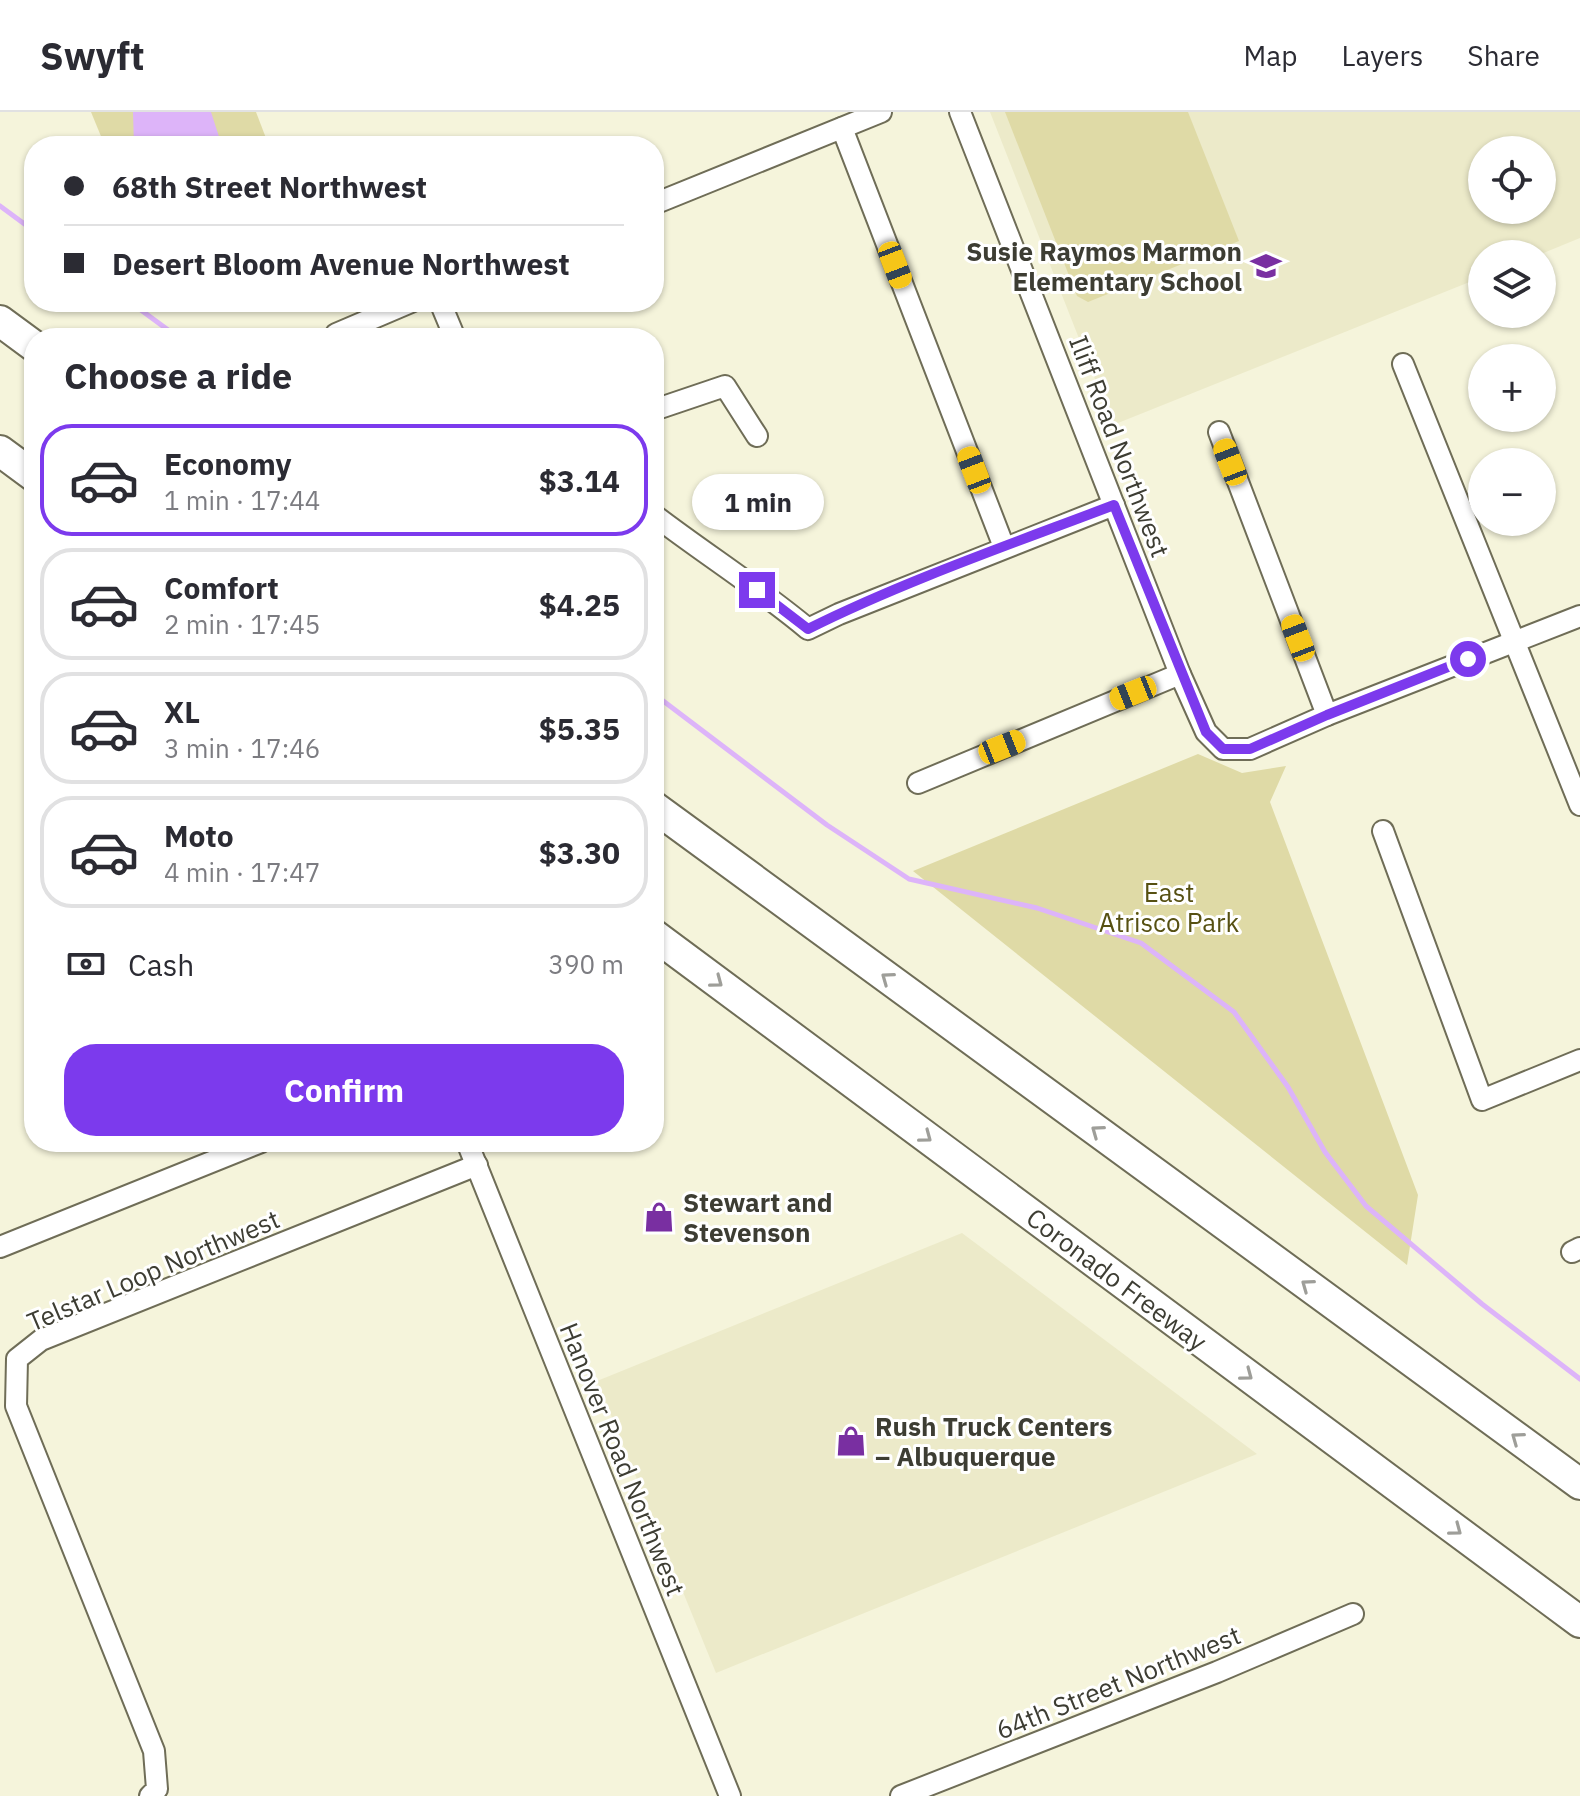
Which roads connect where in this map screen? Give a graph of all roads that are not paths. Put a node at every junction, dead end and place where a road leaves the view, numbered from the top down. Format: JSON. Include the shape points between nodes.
{"nodes":[{"id":1,"x":881,"y":112,"type":"edge"},
{"id":2,"x":960,"y":112,"type":"edge"},
{"id":3,"x":842,"y":128,"type":"junction"},
{"id":4,"x":664,"y":200,"type":"edge"},
{"id":5,"x":388,"y":312,"type":"edge"},
{"id":6,"x":0,"y":321,"type":"edge"},
{"id":7,"x":350,"y":328,"type":"edge"},
{"id":8,"x":24,"y":339,"type":"edge"},
{"id":9,"x":1403,"y":364,"type":"dead end"},
{"id":10,"x":664,"y":407,"type":"edge"},
{"id":11,"x":1219,"y":432,"type":"dead end"},
{"id":12,"x":757,"y":436,"type":"dead end"},
{"id":13,"x":0,"y":451,"type":"edge"},
{"id":14,"x":24,"y":469,"type":"edge"},
{"id":15,"x":1114,"y":505,"type":"junction"},
{"id":16,"x":664,"y":523,"type":"edge"},
{"id":17,"x":1004,"y":547,"type":"junction"},
{"id":18,"x":1580,"y":616,"type":"edge"},
{"id":19,"x":1513,"y":642,"type":"junction"},
{"id":20,"x":1180,"y":674,"type":"junction"},
{"id":21,"x":1327,"y":715,"type":"junction"},
{"id":22,"x":918,"y":783,"type":"dead end"},
{"id":23,"x":1580,"y":805,"type":"edge"},
{"id":24,"x":664,"y":814,"type":"edge"},
{"id":25,"x":1383,"y":831,"type":"dead end"},
{"id":26,"x":664,"y":942,"type":"edge"},
{"id":27,"x":1580,"y":1060,"type":"edge"},
{"id":28,"x":236,"y":1152,"type":"edge"},
{"id":29,"x":471,"y":1152,"type":"edge"},
{"id":30,"x":477,"y":1165,"type":"junction"},
{"id":31,"x":0,"y":1247,"type":"edge"},
{"id":32,"x":1580,"y":1484,"type":"edge"},
{"id":33,"x":1353,"y":1614,"type":"dead end"},
{"id":34,"x":1580,"y":1622,"type":"edge"},
{"id":35,"x":150,"y":1796,"type":"edge"},
{"id":36,"x":730,"y":1796,"type":"edge"},
{"id":37,"x":901,"y":1796,"type":"edge"}],
"edges":[{"from":1,"to":3,"type":"street"},
{"from":2,"to":15,"type":"street","name":"Iliff Road Northwest"},
{"from":3,"to":4,"type":"street"},
{"from":3,"to":17,"type":"street"},
{"from":5,"to":7,"type":"street"},
{"from":6,"to":8,"type":"highway"},
{"from":9,"to":19,"type":"street"},
{"from":10,"to":12,"type":"street","via":[[725,386]]},
{"from":11,"to":21,"type":"street"},
{"from":13,"to":14,"type":"highway"},
{"from":15,"to":17,"type":"street"},
{"from":15,"to":20,"type":"street","name":"Iliff Road Northwest"},
{"from":16,"to":17,"type":"street","via":[[808,629]]},
{"from":18,"to":19,"type":"street"},
{"from":19,"to":21,"type":"street"},
{"from":19,"to":23,"type":"street"},
{"from":20,"to":21,"type":"street","name":"Iliff Road Northwest","via":[[1206,732],[1223,749],[1250,749]]},
{"from":20,"to":22,"type":"street"},
{"from":32,"to":24,"type":"highway","one_way":true},
{"from":25,"to":27,"type":"street","via":[[1482,1100]]},
{"from":26,"to":34,"type":"highway","name":"Coronado Freeway","one_way":true},
{"from":28,"to":31,"type":"street"},
{"from":29,"to":30,"type":"street","name":"Hanover Road Northwest"},
{"from":30,"to":35,"type":"street","name":"Telstar Loop Northwest","via":[[41,1340],[17,1359],[16,1406],[154,1751],[157,1789]]},
{"from":30,"to":36,"type":"street","name":"Hanover Road Northwest"},
{"from":33,"to":37,"type":"street","name":"64th Street Northwest"}]}
